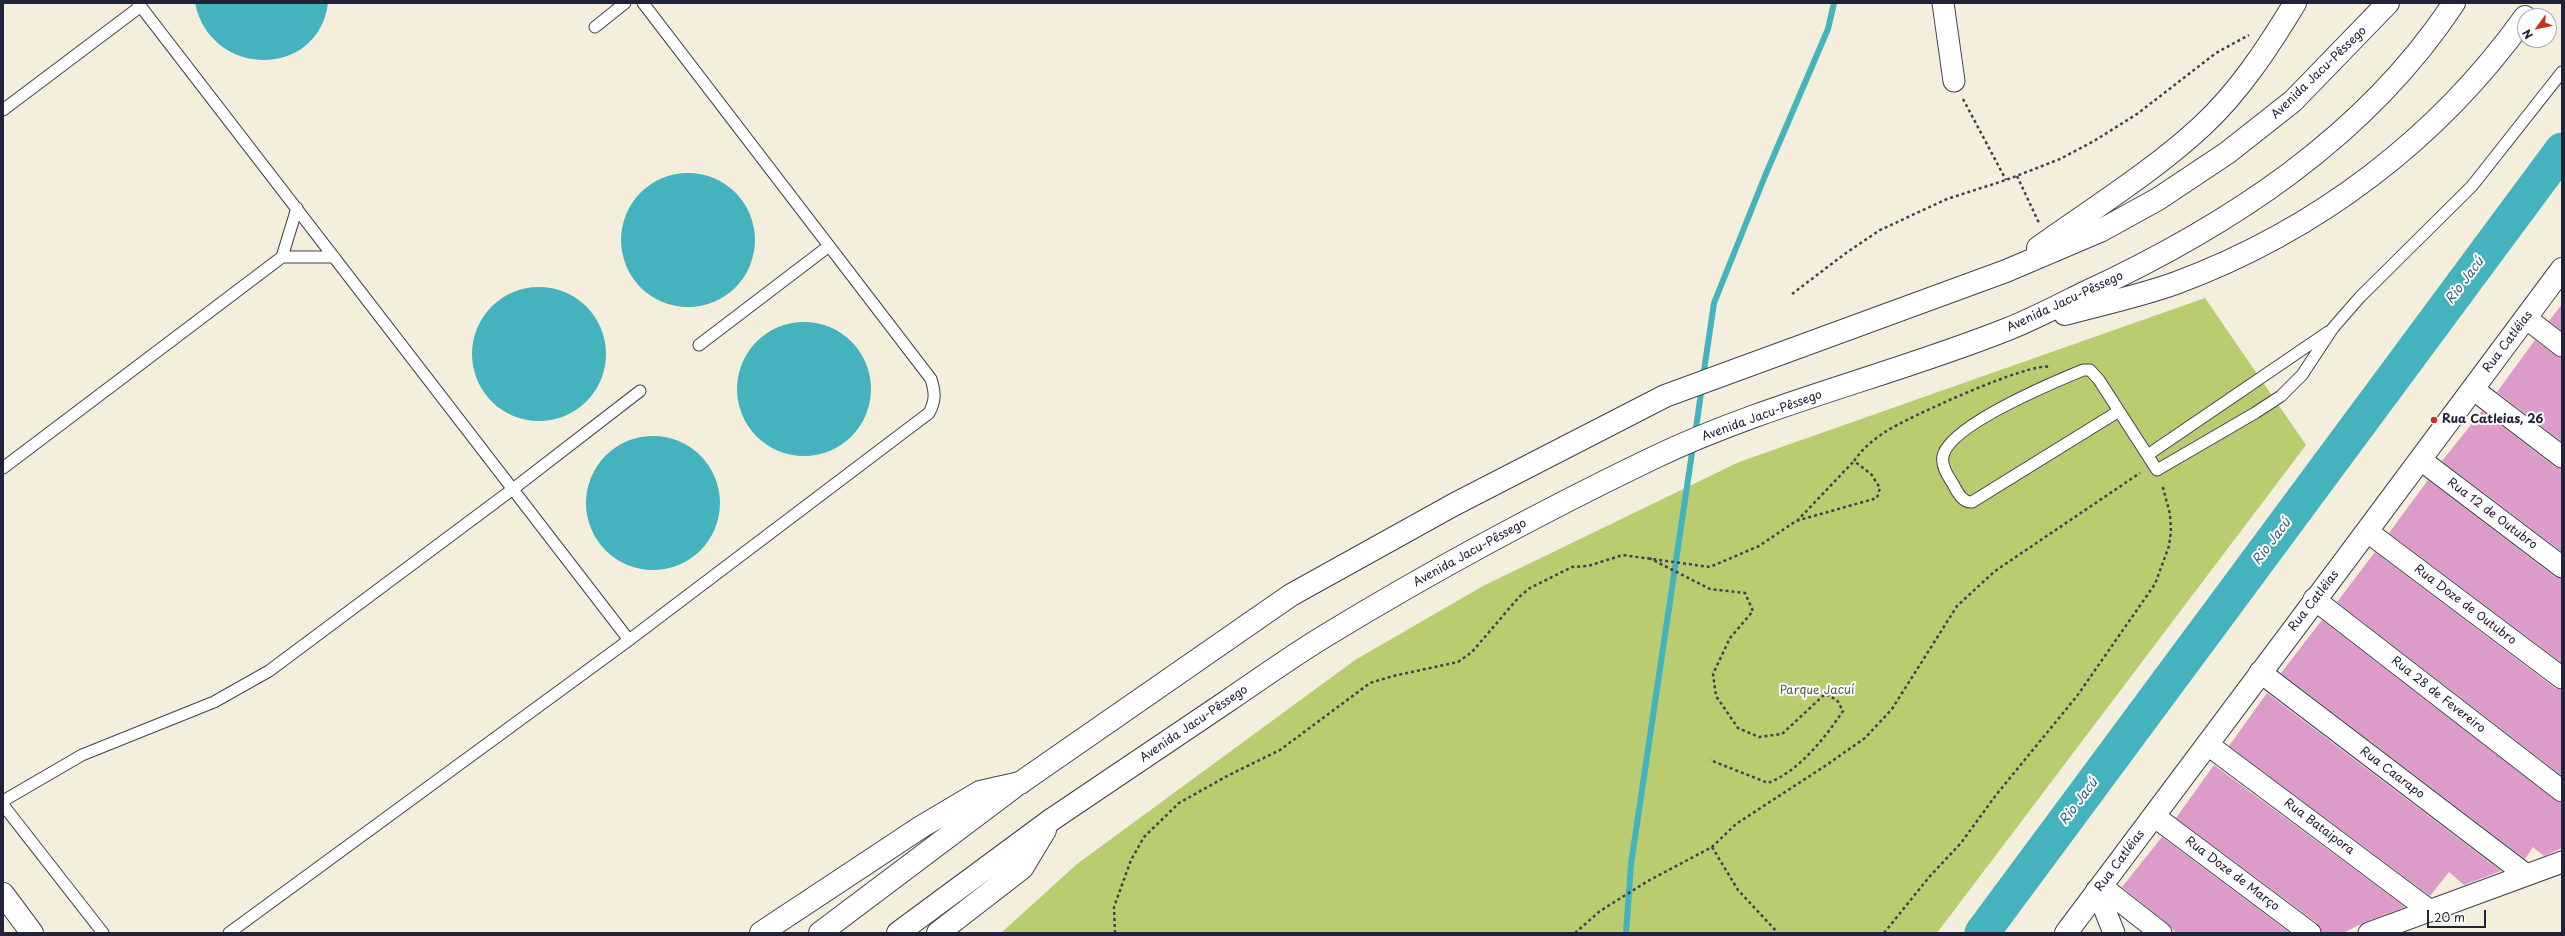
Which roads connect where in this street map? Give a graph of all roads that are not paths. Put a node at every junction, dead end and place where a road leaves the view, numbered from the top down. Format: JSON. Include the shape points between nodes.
{"nodes":[{"id":1,"x":625,"y":3,"type":"edge"},
{"id":2,"x":643,"y":3,"type":"edge"},
{"id":3,"x":1943,"y":3,"type":"edge"},
{"id":4,"x":2295,"y":3,"type":"edge"},
{"id":5,"x":2388,"y":3,"type":"edge"},
{"id":6,"x":2454,"y":3,"type":"edge"},
{"id":7,"x":139,"y":4,"type":"edge"},
{"id":8,"x":595,"y":27,"type":"dead end"},
{"id":9,"x":2517,"y":28,"type":"edge"},
{"id":10,"x":2562,"y":72,"type":"edge"},
{"id":11,"x":1954,"y":81,"type":"road end"},
{"id":12,"x":3,"y":110,"type":"edge"},
{"id":13,"x":297,"y":208,"type":"junction"},
{"id":14,"x":829,"y":246,"type":"junction"},
{"id":15,"x":282,"y":257,"type":"junction"},
{"id":16,"x":334,"y":257,"type":"junction"},
{"id":17,"x":2562,"y":269,"type":"edge"},
{"id":18,"x":2006,"y":271,"type":"junction"},
{"id":19,"x":2526,"y":318,"type":"junction"},
{"id":20,"x":2333,"y":328,"type":"junction"},
{"id":21,"x":2008,"y":329,"type":"junction"},
{"id":22,"x":699,"y":345,"type":"dead end"},
{"id":23,"x":2562,"y":346,"type":"edge"},
{"id":24,"x":2473,"y":389,"type":"junction"},
{"id":25,"x":640,"y":391,"type":"dead end"},
{"id":26,"x":2119,"y":411,"type":"junction"},
{"id":27,"x":2562,"y":457,"type":"edge"},
{"id":28,"x":2421,"y":460,"type":"junction"},
{"id":29,"x":2153,"y":462,"type":"junction"},
{"id":30,"x":3,"y":468,"type":"edge"},
{"id":31,"x":513,"y":489,"type":"junction"},
{"id":32,"x":2368,"y":532,"type":"junction"},
{"id":33,"x":2562,"y":567,"type":"edge"},
{"id":34,"x":2314,"y":600,"type":"junction"},
{"id":35,"x":629,"y":640,"type":"junction"},
{"id":36,"x":2260,"y":672,"type":"junction"},
{"id":37,"x":2562,"y":678,"type":"edge"},
{"id":38,"x":2207,"y":744,"type":"junction"},
{"id":39,"x":1020,"y":783,"type":"junction"},
{"id":40,"x":2562,"y":791,"type":"edge"},
{"id":41,"x":3,"y":801,"type":"edge"},
{"id":42,"x":3,"y":805,"type":"edge"},
{"id":43,"x":2154,"y":816,"type":"junction"},
{"id":44,"x":1051,"y":820,"type":"junction"},
{"id":45,"x":2562,"y":862,"type":"edge"},
{"id":46,"x":2524,"y":874,"type":"junction"},
{"id":47,"x":2099,"y":888,"type":"junction"},
{"id":48,"x":3,"y":894,"type":"edge"},
{"id":49,"x":2430,"y":911,"type":"junction"},
{"id":50,"x":2392,"y":929,"type":"edge"},
{"id":51,"x":32,"y":933,"type":"edge"},
{"id":52,"x":103,"y":933,"type":"edge"},
{"id":53,"x":230,"y":933,"type":"edge"},
{"id":54,"x":761,"y":933,"type":"edge"},
{"id":55,"x":820,"y":933,"type":"edge"},
{"id":56,"x":898,"y":933,"type":"edge"},
{"id":57,"x":938,"y":933,"type":"edge"},
{"id":58,"x":2066,"y":933,"type":"edge"},
{"id":59,"x":2114,"y":933,"type":"edge"},
{"id":60,"x":2161,"y":933,"type":"edge"},
{"id":61,"x":2310,"y":933,"type":"edge"},
{"id":62,"x":2369,"y":933,"type":"edge"}],
"edges":[{"from":1,"to":8,"type":"lane"},
{"from":2,"to":14,"type":"lane"},
{"from":3,"to":11,"type":"street"},
{"from":4,"to":18,"type":"main road","via":[[2277,32],[2223,105],[2202,126],[2178,147]]},
{"from":5,"to":18,"type":"main road","name":"Avenida Jacu-Pêssego","via":[[2328,67],[2262,127],[2158,199],[2100,231]]},
{"from":6,"to":21,"type":"main road","name":"Avenida Jacu-Pêssego","via":[[2410,62],[2375,100],[2350,125],[2291,173],[2225,219],[2130,273]]},
{"from":7,"to":12,"type":"lane"},
{"from":7,"to":13,"type":"lane"},
{"from":9,"to":21,"type":"main road","via":[[2442,117],[2385,166],[2323,211],[2243,256],[2175,284]]},
{"from":10,"to":20,"type":"lane","via":[[2472,186],[2386,269]]},
{"from":13,"to":15,"type":"lane"},
{"from":13,"to":16,"type":"lane"},
{"from":14,"to":22,"type":"lane"},
{"from":14,"to":35,"type":"lane","via":[[931,379],[935,391],[932,408],[929,413]]},
{"from":15,"to":16,"type":"lane"},
{"from":15,"to":30,"type":"lane"},
{"from":16,"to":31,"type":"lane"},
{"from":17,"to":19,"type":"main road","name":"Rua Catléias"},
{"from":18,"to":39,"type":"main road","name":"Avenida Jacu-Pêssego","via":[[1665,396],[1455,504],[1291,595]]},
{"from":19,"to":23,"type":"street"},
{"from":19,"to":24,"type":"main road","name":"Rua Catléias"},
{"from":20,"to":29,"type":"lane"},
{"from":20,"to":29,"type":"lane","via":[[2302,375],[2281,396]]},
{"from":21,"to":44,"type":"main road","name":"Avenida Jacu-Pêssego","via":[[1742,421],[1654,457],[1471,550],[1321,638]]},
{"from":24,"to":27,"type":"street"},
{"from":24,"to":28,"type":"main road","name":"Rua Catléias"},
{"from":25,"to":31,"type":"lane"},
{"from":26,"to":26,"type":"lane","via":[[2090,370],[2083,370],[2008,404],[1971,426],[1948,446],[1942,463],[1959,494],[1966,501],[1976,501]]},
{"from":26,"to":29,"type":"lane"},
{"from":28,"to":32,"type":"main road","name":"Rua Catléias"},
{"from":28,"to":33,"type":"street","name":"Rua 12 de Outubro"},
{"from":31,"to":35,"type":"lane"},
{"from":31,"to":41,"type":"lane","via":[[269,671],[243,687],[214,702],[82,755]]},
{"from":32,"to":34,"type":"main road","name":"Rua Catléias"},
{"from":32,"to":37,"type":"street","name":"Rua Doze de Outubro"},
{"from":34,"to":36,"type":"main road","name":"Rua Catléias"},
{"from":34,"to":40,"type":"street","name":"Rua 28 de Fevereiro"},
{"from":35,"to":53,"type":"lane"},
{"from":36,"to":38,"type":"main road","name":"Rua Catléias"},
{"from":36,"to":46,"type":"street","name":"Rua Caarapo"},
{"from":38,"to":43,"type":"main road","name":"Rua Catléias"},
{"from":38,"to":49,"type":"street","name":"Rua Bataipora"},
{"from":39,"to":54,"type":"main road","via":[[980,792],[921,827]]},
{"from":39,"to":55,"type":"main road","name":"Avenida Jacu-Pêssego"},
{"from":42,"to":52,"type":"lane"},
{"from":43,"to":47,"type":"main road","name":"Rua Catléias"},
{"from":43,"to":61,"type":"street","name":"Rua Doze de Março"},
{"from":44,"to":56,"type":"main road","name":"Avenida Jacu-Pêssego"},
{"from":44,"to":57,"type":"main road","via":[[1022,868]]},
{"from":45,"to":46,"type":"street"},
{"from":46,"to":49,"type":"street"},
{"from":47,"to":58,"type":"main road","name":"Rua Catléias"},
{"from":47,"to":59,"type":"street"},
{"from":47,"to":60,"type":"street"},
{"from":48,"to":51,"type":"main road"},
{"from":49,"to":50,"type":"street"},
{"from":50,"to":62,"type":"street"}]}
